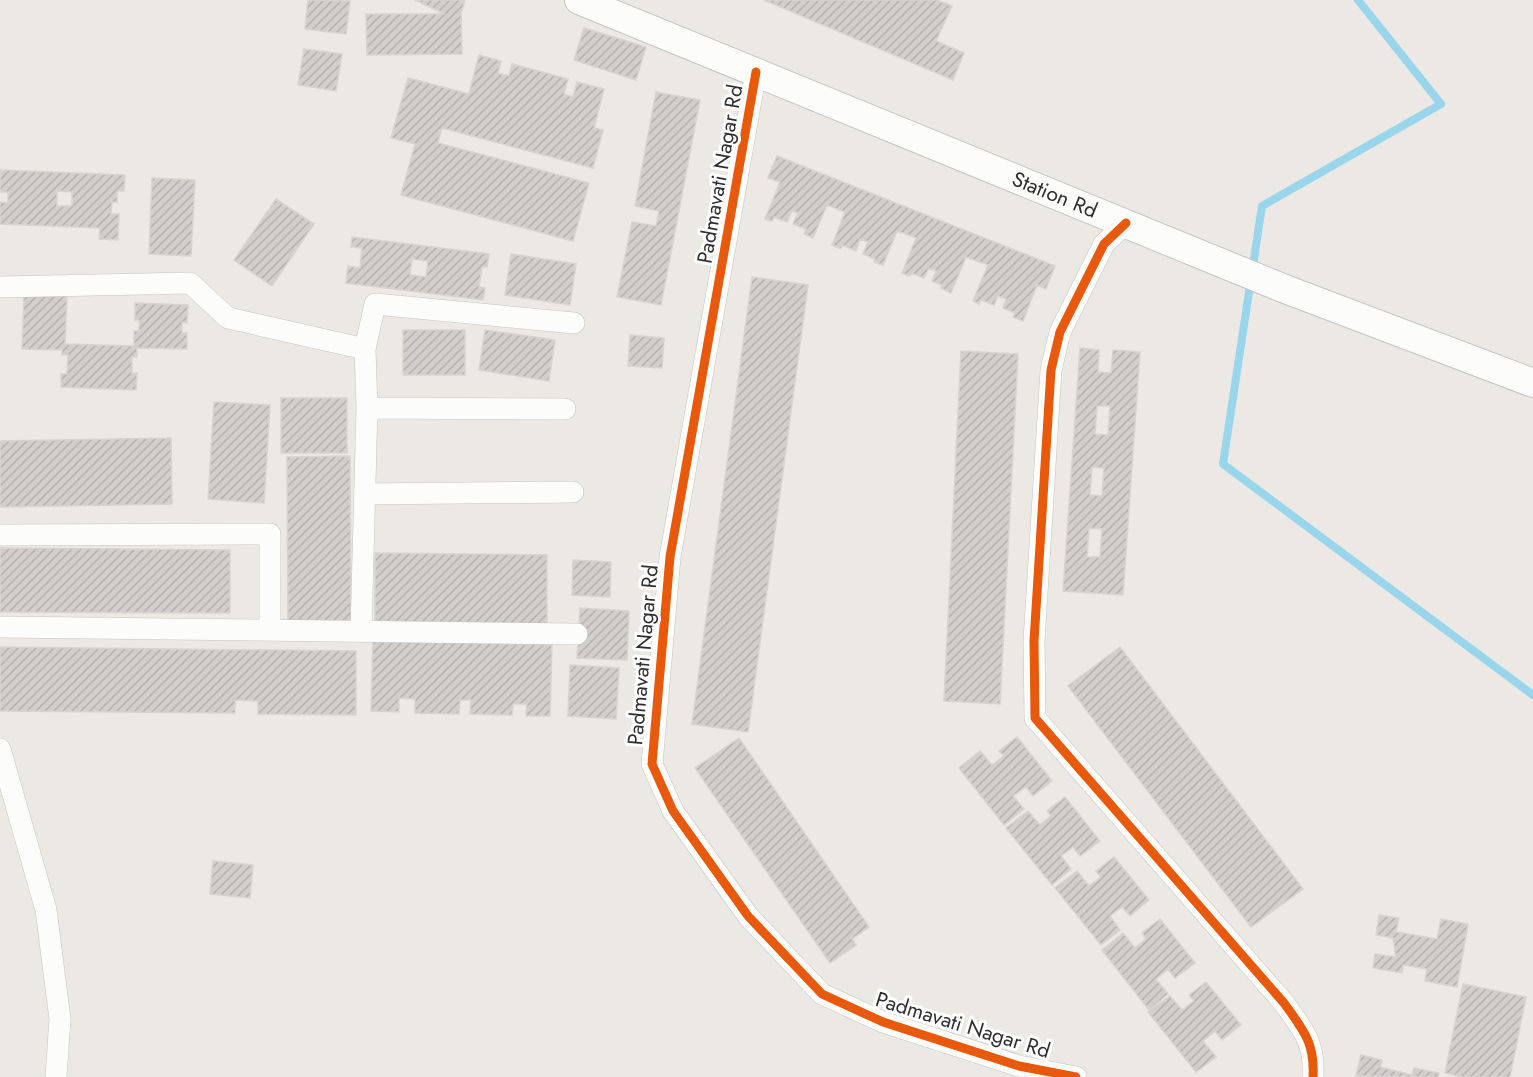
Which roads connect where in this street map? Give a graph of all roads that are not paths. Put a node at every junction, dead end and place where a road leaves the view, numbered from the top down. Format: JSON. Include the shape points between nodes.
{"nodes":[{"id":1,"x":579,"y":0,"type":"edge"},
{"id":2,"x":756,"y":72,"type":"junction"},
{"id":3,"x":1126,"y":223,"type":"junction"},
{"id":4,"x":0,"y":287,"type":"edge"},
{"id":5,"x":574,"y":323,"type":"dead end"},
{"id":6,"x":365,"y":349,"type":"junction"},
{"id":7,"x":1533,"y":383,"type":"edge"},
{"id":8,"x":367,"y":408,"type":"junction"},
{"id":9,"x":565,"y":409,"type":"dead end"},
{"id":10,"x":573,"y":492,"type":"dead end"},
{"id":11,"x":365,"y":494,"type":"junction"},
{"id":12,"x":0,"y":535,"type":"edge"},
{"id":13,"x":0,"y":627,"type":"edge"},
{"id":14,"x":270,"y":630,"type":"junction"},
{"id":15,"x":361,"y":631,"type":"junction"},
{"id":16,"x":577,"y":634,"type":"dead end"},
{"id":17,"x":0,"y":749,"type":"edge"},
{"id":18,"x":56,"y":1077,"type":"edge"},
{"id":19,"x":1076,"y":1077,"type":"edge"},
{"id":20,"x":1313,"y":1077,"type":"edge"}],
"edges":[{"from":1,"to":2,"type":"main road","name":"Station Rd"},
{"from":2,"to":3,"type":"main road","name":"Station Rd"},
{"from":2,"to":19,"type":"street","name":"Padmavati Nagar Rd","via":[[670,557],[652,764],[673,811],[748,916],[822,994],[883,1022],[1019,1066]]},
{"from":3,"to":7,"type":"main road","name":"Station Rd","via":[[1285,289]]},
{"from":3,"to":20,"type":"street","via":[[1104,244],[1060,332],[1051,370],[1034,641],[1035,718],[1284,1003],[1308,1038],[1314,1061]]},
{"from":4,"to":6,"type":"street","via":[[190,283],[228,318]]},
{"from":5,"to":6,"type":"street","via":[[375,304]]},
{"from":6,"to":8,"type":"street"},
{"from":8,"to":9,"type":"street"},
{"from":8,"to":11,"type":"street"},
{"from":10,"to":11,"type":"street"},
{"from":11,"to":15,"type":"street"},
{"from":12,"to":14,"type":"street","via":[[270,534]]},
{"from":13,"to":14,"type":"street"},
{"from":14,"to":15,"type":"street"},
{"from":15,"to":16,"type":"street"},
{"from":17,"to":18,"type":"street","via":[[46,910],[60,1019]]}]}
